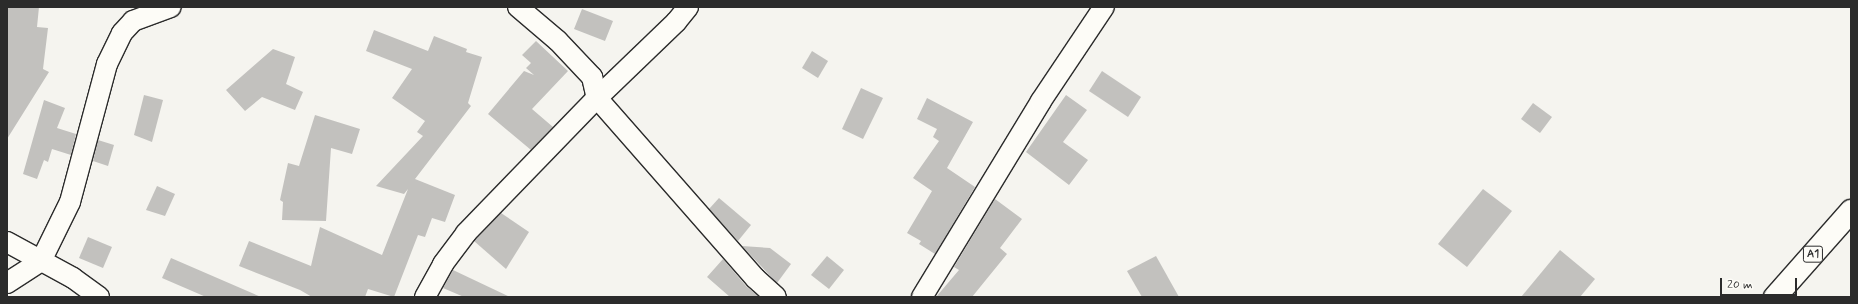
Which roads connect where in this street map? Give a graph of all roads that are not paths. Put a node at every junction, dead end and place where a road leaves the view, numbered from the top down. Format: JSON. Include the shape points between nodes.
{"nodes":[{"id":1,"x":171,"y":7,"type":"edge"},
{"id":2,"x":518,"y":7,"type":"edge"},
{"id":3,"x":688,"y":7,"type":"edge"},
{"id":4,"x":1104,"y":7,"type":"edge"},
{"id":5,"x":597,"y":98,"type":"junction"},
{"id":6,"x":1851,"y":211,"type":"edge"},
{"id":7,"x":7,"y":242,"type":"edge"},
{"id":8,"x":41,"y":261,"type":"junction"},
{"id":9,"x":7,"y":283,"type":"edge"},
{"id":10,"x":925,"y":291,"type":"edge"},
{"id":11,"x":99,"y":297,"type":"edge"},
{"id":12,"x":425,"y":297,"type":"edge"},
{"id":13,"x":776,"y":297,"type":"edge"},
{"id":14,"x":908,"y":297,"type":"edge"},
{"id":15,"x":1775,"y":297,"type":"edge"}],
"edges":[{"from":1,"to":8,"type":"street","via":[[133,21],[122,33],[107,64],[70,202]]},
{"from":2,"to":5,"type":"street","via":[[558,41],[592,77]]},
{"from":3,"to":5,"type":"street","via":[[676,22]]},
{"from":4,"to":10,"type":"street","via":[[1041,101]]},
{"from":5,"to":12,"type":"street","via":[[466,234],[443,264]]},
{"from":5,"to":13,"type":"street","via":[[750,272]]},
{"from":6,"to":15,"type":"highway","number":"A1"},
{"from":7,"to":8,"type":"street"},
{"from":8,"to":9,"type":"street"},
{"from":8,"to":11,"type":"street","via":[[73,278]]},
{"from":10,"to":14,"type":"street"}]}
